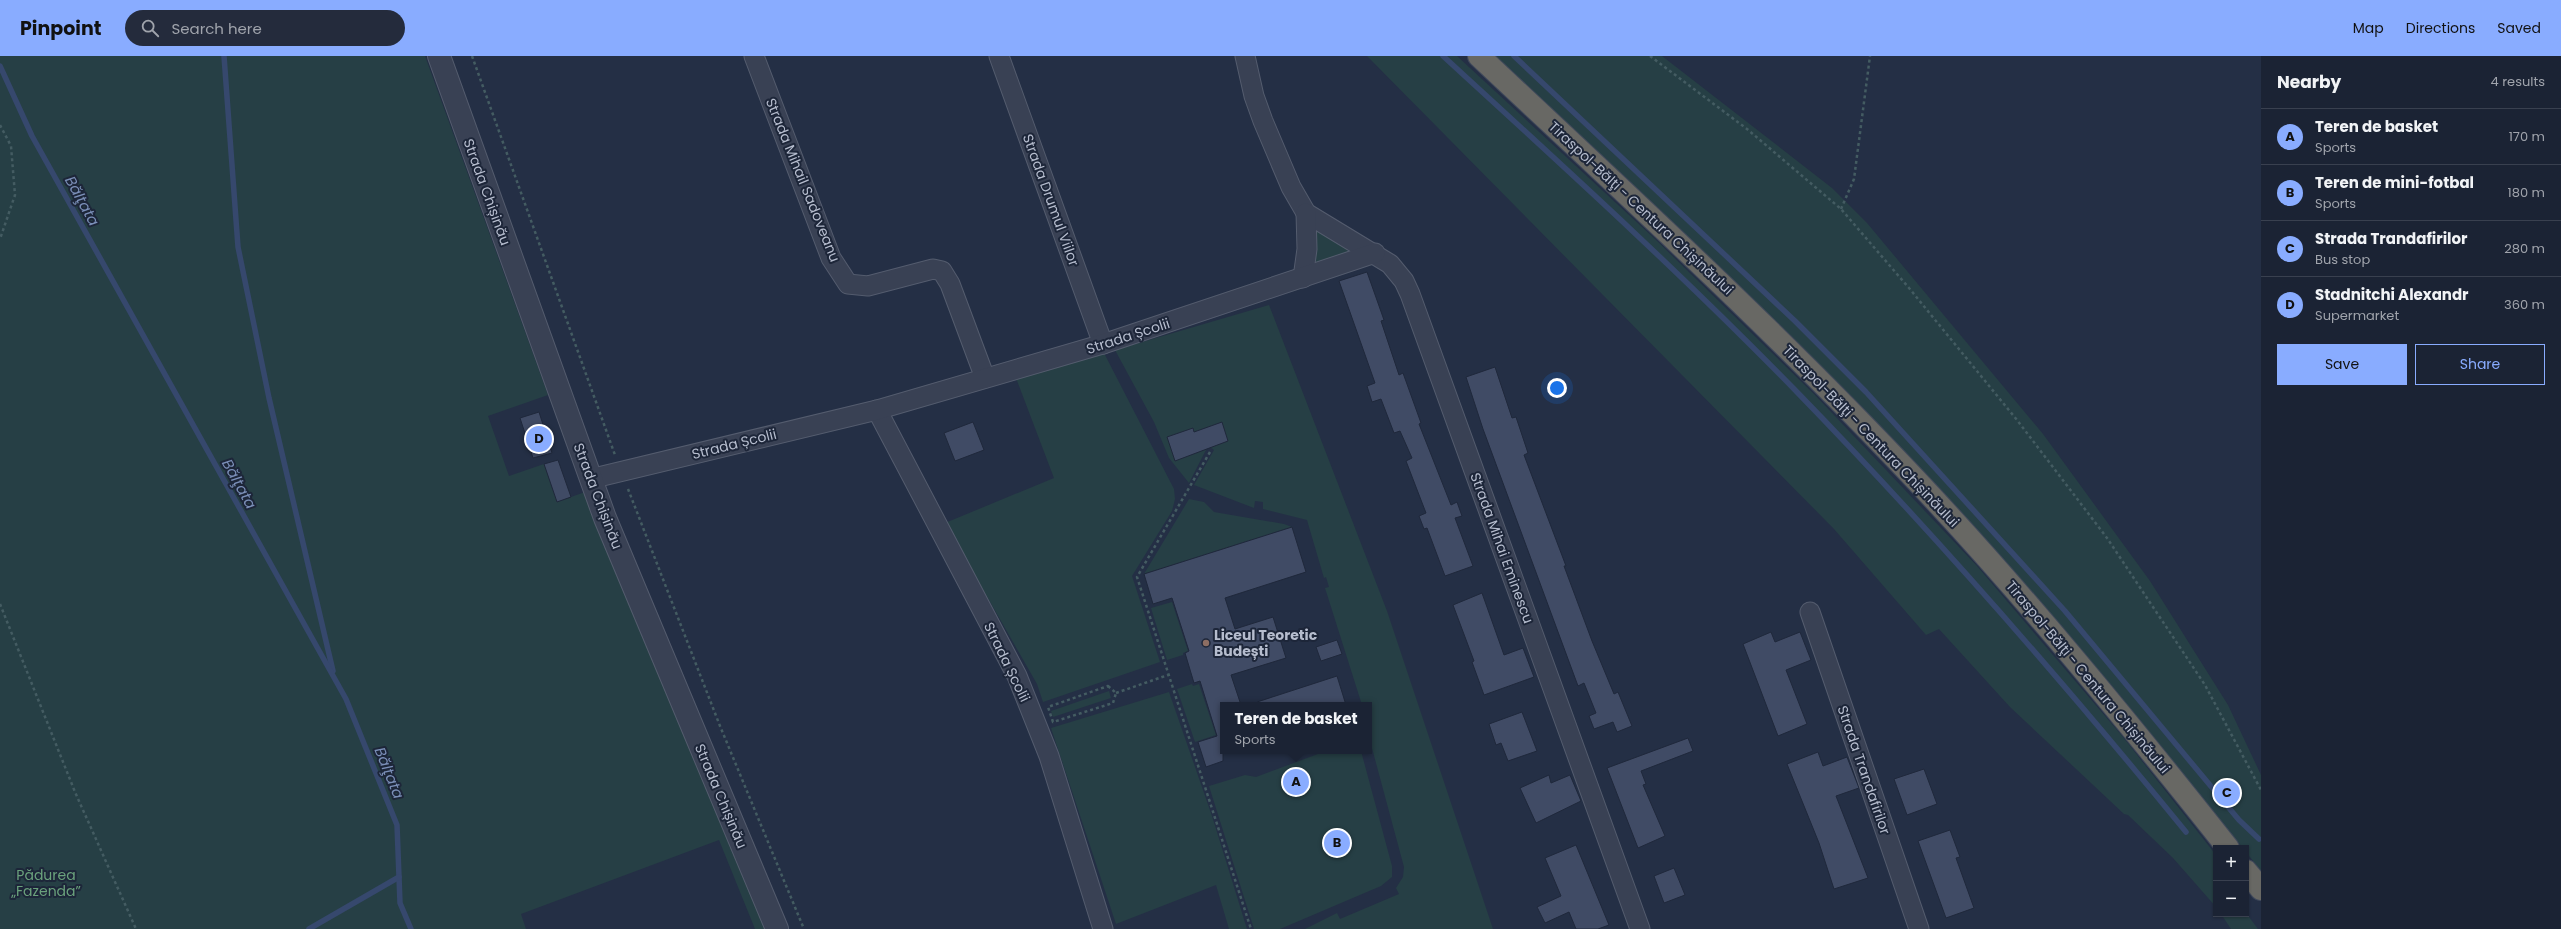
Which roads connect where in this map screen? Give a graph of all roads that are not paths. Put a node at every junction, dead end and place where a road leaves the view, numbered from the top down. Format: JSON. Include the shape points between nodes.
{"nodes":[{"id":1,"x":439,"y":56,"type":"edge"},
{"id":2,"x":754,"y":56,"type":"edge"},
{"id":3,"x":999,"y":56,"type":"edge"},
{"id":4,"x":1245,"y":56,"type":"edge"},
{"id":5,"x":1479,"y":56,"type":"edge"},
{"id":6,"x":1306,"y":213,"type":"junction"},
{"id":7,"x":1375,"y":253,"type":"junction"},
{"id":8,"x":1303,"y":278,"type":"junction"},
{"id":9,"x":1104,"y":344,"type":"junction"},
{"id":10,"x":985,"y":378,"type":"junction"},
{"id":11,"x":877,"y":410,"type":"junction"},
{"id":12,"x":590,"y":479,"type":"junction"},
{"id":13,"x":1810,"y":612,"type":"dead end"},
{"id":14,"x":2226,"y":845,"type":"edge"},
{"id":15,"x":2249,"y":875,"type":"edge"},
{"id":16,"x":2261,"y":889,"type":"edge"},
{"id":17,"x":777,"y":929,"type":"edge"},
{"id":18,"x":1103,"y":929,"type":"edge"},
{"id":19,"x":1640,"y":929,"type":"edge"},
{"id":20,"x":1919,"y":929,"type":"edge"}],
"edges":[{"from":1,"to":12,"type":"street","name":"Strada Chișinău"},
{"from":2,"to":10,"type":"street","name":"Strada Mihail Sadoveanu","via":[[831,258],[848,284],[868,286],[933,269],[942,271],[950,284]]},
{"from":3,"to":9,"type":"street","name":"Strada Drumul Viilor"},
{"from":4,"to":6,"type":"street","via":[[1254,96],[1263,121],[1291,186]]},
{"from":5,"to":14,"type":"highway","name":"Tiraspol-Bălţi - Centura Chișinăului","via":[[1719,280],[1916,480],[2074,657]]},
{"from":6,"to":7,"type":"street","name":"Strada Mihai Eminescu"},
{"from":6,"to":8,"type":"street","via":[[1307,249]]},
{"from":7,"to":8,"type":"street","name":"Strada Școlii"},
{"from":7,"to":19,"type":"street","name":"Strada Mihai Eminescu","via":[[1390,264],[1404,281],[1410,294]]},
{"from":8,"to":9,"type":"street","name":"Strada Școlii"},
{"from":9,"to":10,"type":"street","name":"Strada Școlii"},
{"from":10,"to":11,"type":"street","name":"Strada Școlii"},
{"from":11,"to":12,"type":"street","name":"Strada Școlii"},
{"from":11,"to":18,"type":"street","name":"Strada Școlii","via":[[1017,676],[1050,756]]},
{"from":12,"to":17,"type":"street","name":"Strada Chișinău"},
{"from":13,"to":20,"type":"street","name":"Strada Trandafirilor"},
{"from":15,"to":16,"type":"highway"}]}
